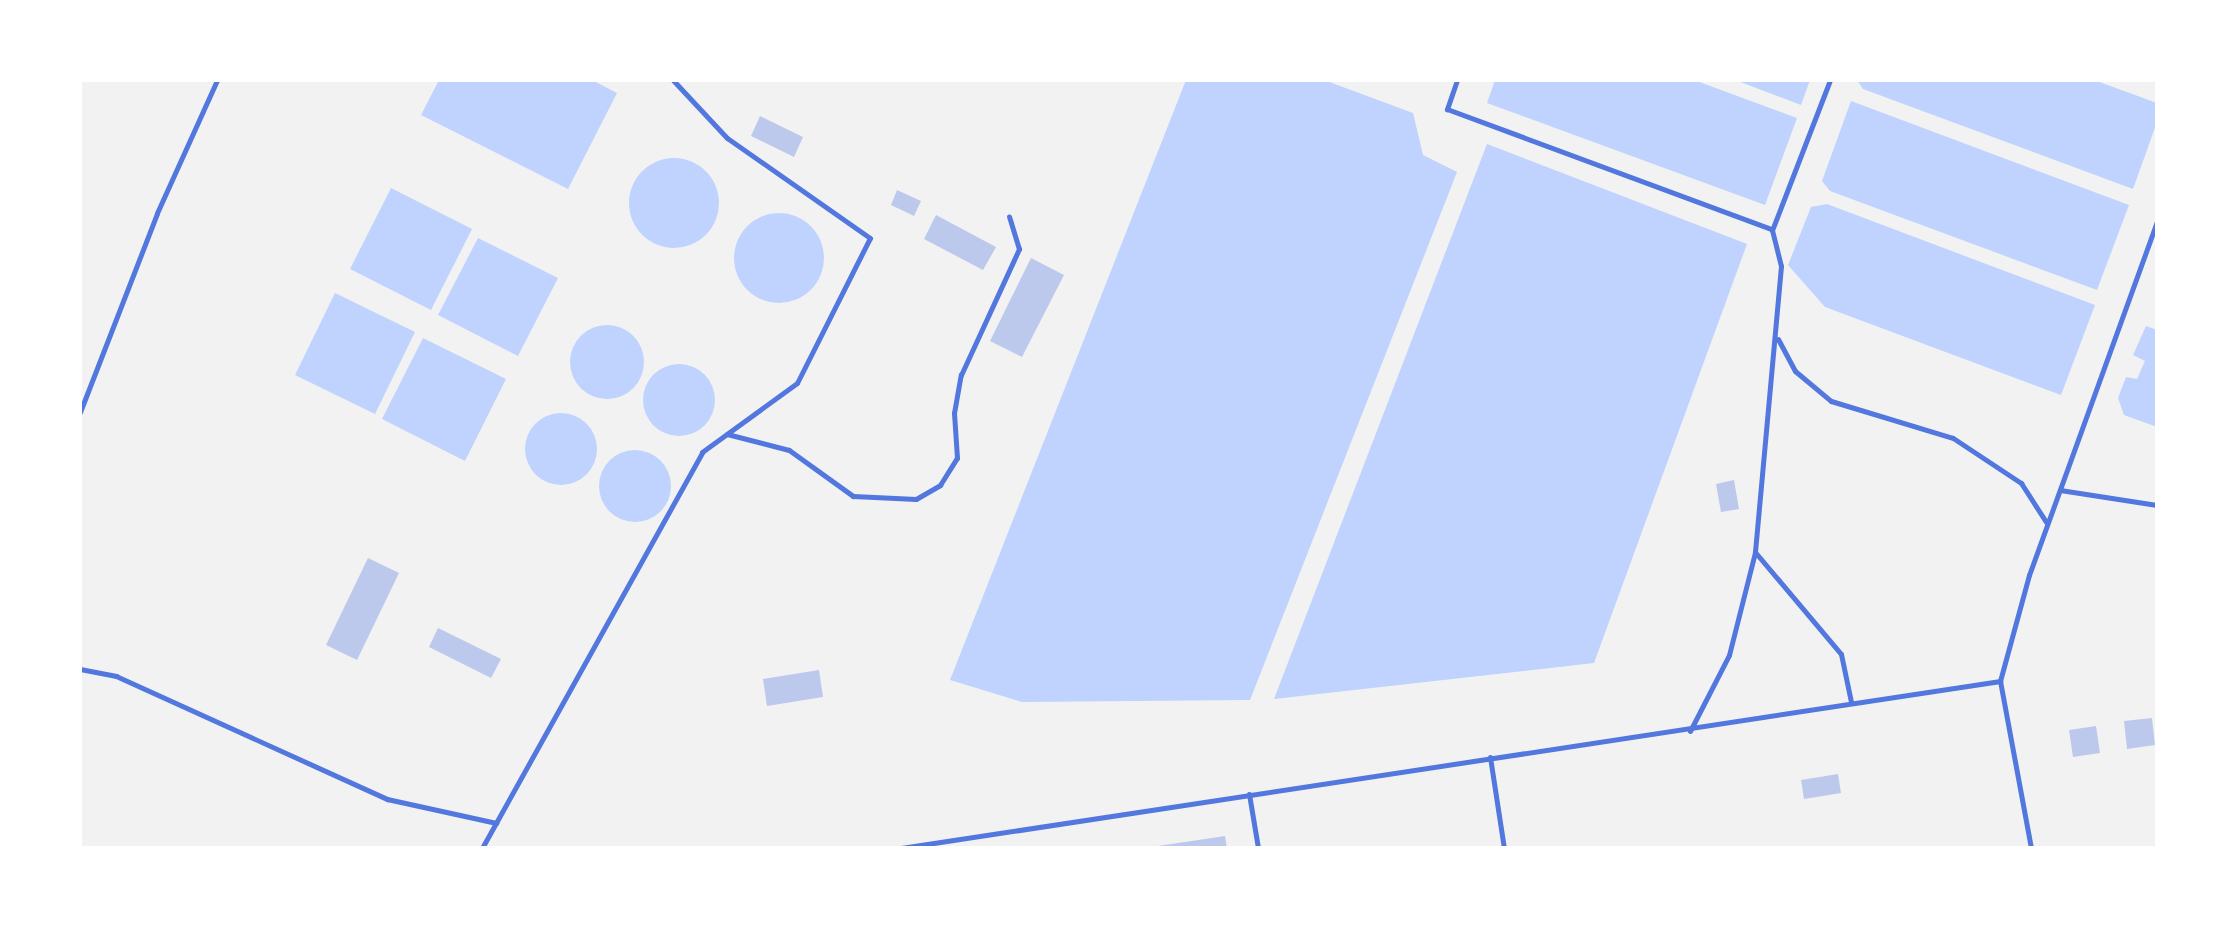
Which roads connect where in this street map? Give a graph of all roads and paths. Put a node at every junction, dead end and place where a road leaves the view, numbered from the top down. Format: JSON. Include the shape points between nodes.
{"nodes":[{"id":1,"x":218,"y":80,"type":"edge"},
{"id":2,"x":672,"y":80,"type":"edge"},
{"id":3,"x":1458,"y":80,"type":"edge"},
{"id":4,"x":1830,"y":80,"type":"edge"},
{"id":5,"x":1009,"y":218,"type":"dead end"},
{"id":6,"x":2157,"y":221,"type":"edge"},
{"id":7,"x":1772,"y":230,"type":"junction"},
{"id":8,"x":1776,"y":337,"type":"junction"},
{"id":9,"x":80,"y":412,"type":"edge"},
{"id":10,"x":727,"y":434,"type":"junction"},
{"id":11,"x":2060,"y":490,"type":"junction"},
{"id":12,"x":2157,"y":505,"type":"edge"},
{"id":13,"x":2047,"y":524,"type":"junction"},
{"id":14,"x":1755,"y":552,"type":"junction"},
{"id":15,"x":80,"y":669,"type":"edge"},
{"id":16,"x":2000,"y":681,"type":"junction"},
{"id":17,"x":1851,"y":702,"type":"junction"},
{"id":18,"x":1689,"y":732,"type":"junction"},
{"id":19,"x":1490,"y":757,"type":"junction"},
{"id":20,"x":1249,"y":794,"type":"junction"},
{"id":21,"x":496,"y":823,"type":"junction"},
{"id":22,"x":933,"y":846,"type":"edge"},
{"id":23,"x":482,"y":848,"type":"edge"},
{"id":24,"x":901,"y":848,"type":"edge"},
{"id":25,"x":1258,"y":848,"type":"edge"},
{"id":26,"x":1504,"y":848,"type":"edge"},
{"id":27,"x":2031,"y":848,"type":"edge"}],
"edges":[{"from":1,"to":9,"type":"lane","via":[[157,212]]},
{"from":2,"to":10,"type":"lane","via":[[727,138],[870,238],[797,383]]},
{"from":3,"to":7,"type":"lane","via":[[1447,109]]},
{"from":4,"to":7,"type":"lane"},
{"from":5,"to":10,"type":"lane","via":[[1018,249],[961,375],[957,458],[940,485],[916,499],[852,496],[789,450]]},
{"from":6,"to":11,"type":"lane"},
{"from":7,"to":8,"type":"lane","via":[[1781,266]]},
{"from":8,"to":13,"type":"lane","via":[[1795,372],[1831,401],[1954,438],[2021,483]]},
{"from":8,"to":14,"type":"lane"},
{"from":10,"to":21,"type":"lane","via":[[702,452]]},
{"from":11,"to":12,"type":"lane"},
{"from":11,"to":13,"type":"lane"},
{"from":13,"to":16,"type":"lane"},
{"from":14,"to":17,"type":"lane","via":[[1841,654]]},
{"from":14,"to":18,"type":"lane","via":[[1729,655]]},
{"from":15,"to":21,"type":"lane","via":[[116,676],[388,800]]},
{"from":16,"to":17,"type":"lane"},
{"from":16,"to":27,"type":"lane"},
{"from":17,"to":18,"type":"lane"},
{"from":18,"to":19,"type":"lane"},
{"from":19,"to":20,"type":"lane"},
{"from":19,"to":26,"type":"lane"},
{"from":20,"to":22,"type":"lane"},
{"from":20,"to":25,"type":"lane"},
{"from":21,"to":23,"type":"lane"},
{"from":22,"to":24,"type":"lane"}]}
